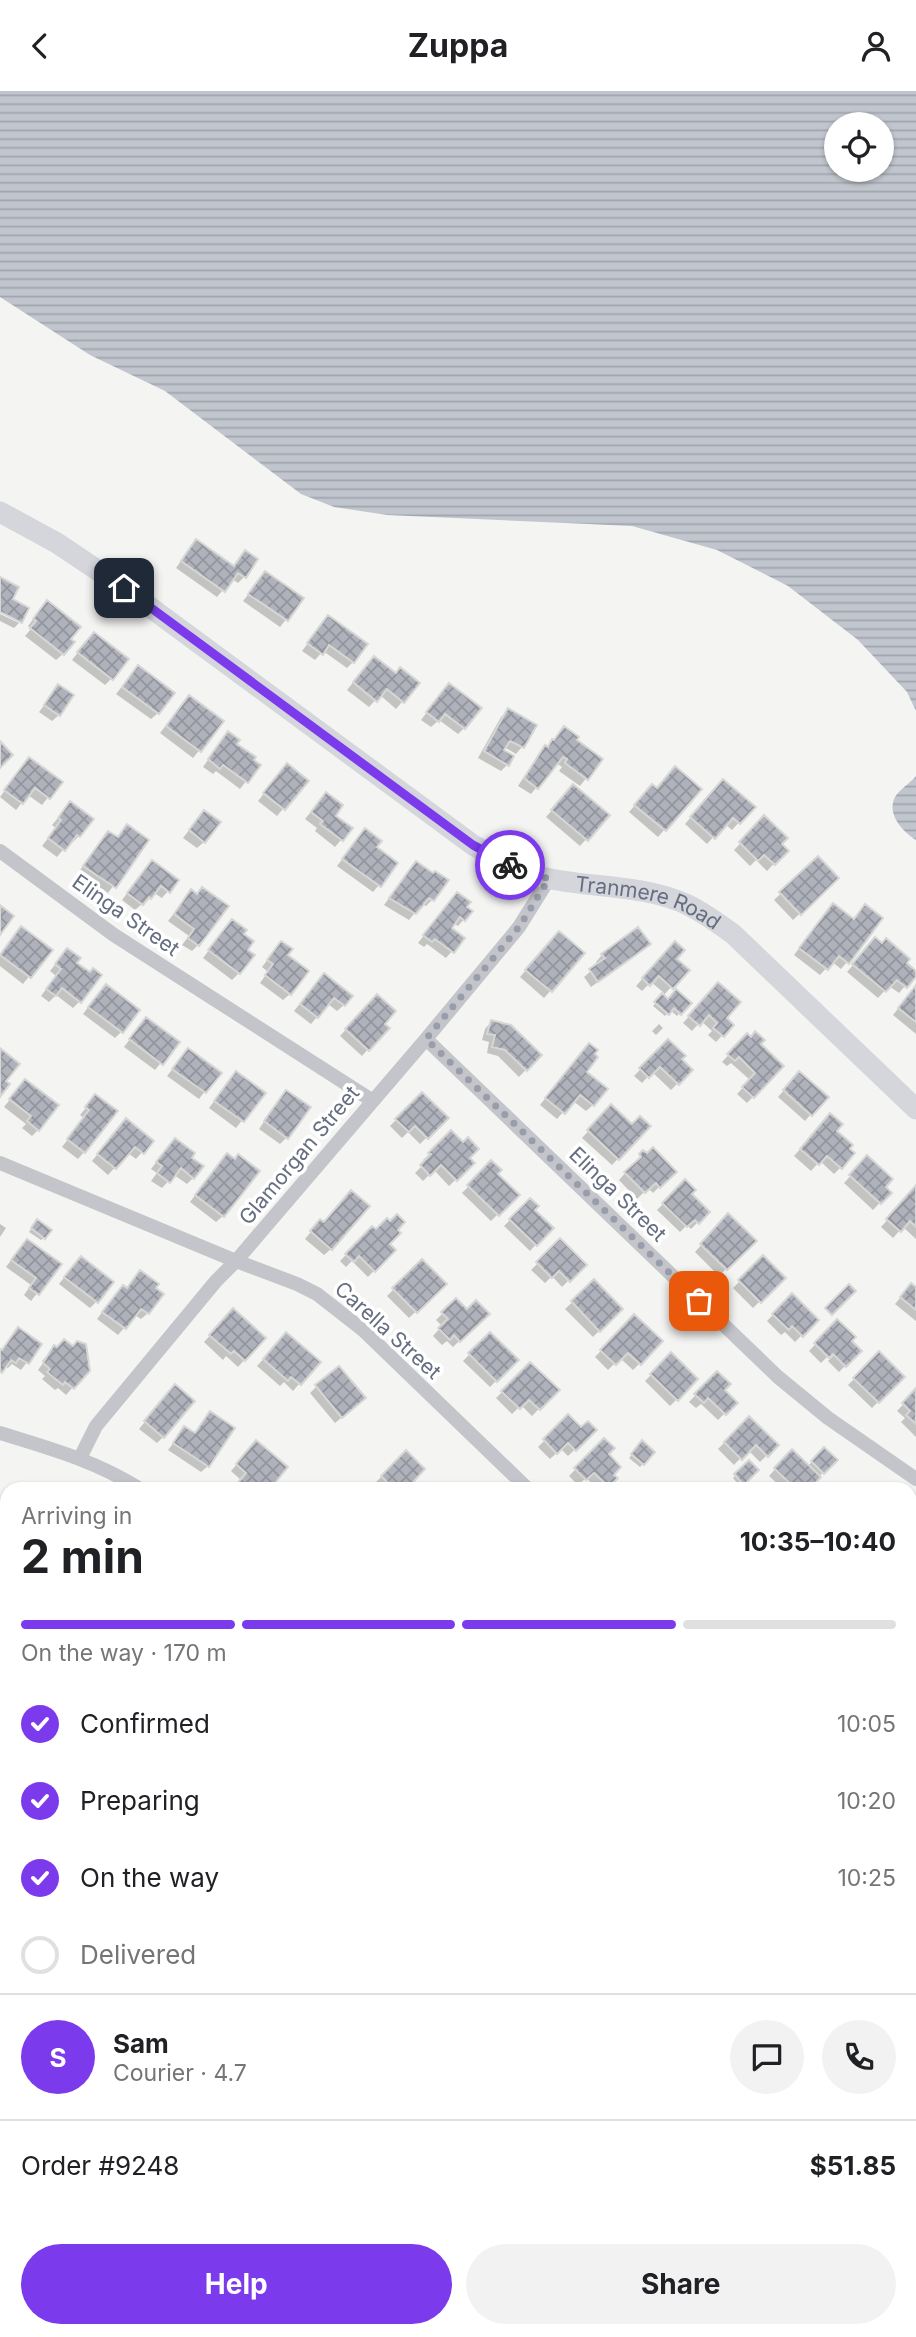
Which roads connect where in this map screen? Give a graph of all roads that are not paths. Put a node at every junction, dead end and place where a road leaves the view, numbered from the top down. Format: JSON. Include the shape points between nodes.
{"nodes":[{"id":1,"x":0,"y":512,"type":"edge"},
{"id":2,"x":0,"y":851,"type":"edge"},
{"id":3,"x":549,"y":879,"type":"junction"},
{"id":4,"x":426,"y":1039,"type":"junction"},
{"id":5,"x":373,"y":1101,"type":"junction"},
{"id":6,"x":916,"y":1108,"type":"edge"},
{"id":7,"x":0,"y":1163,"type":"edge"},
{"id":8,"x":236,"y":1261,"type":"junction"},
{"id":9,"x":0,"y":1433,"type":"edge"},
{"id":10,"x":80,"y":1458,"type":"junction"},
{"id":11,"x":916,"y":1479,"type":"edge"},
{"id":12,"x":128,"y":1482,"type":"edge"},
{"id":13,"x":521,"y":1482,"type":"edge"}],
"edges":[{"from":1,"to":3,"type":"street","name":"Tranmere Road","via":[[115,582],[473,845]]},
{"from":2,"to":5,"type":"street","name":"Elinga Street","via":[[114,936]]},
{"from":3,"to":4,"type":"street","name":"Glamorgan Street","via":[[519,927]]},
{"from":3,"to":6,"type":"street","name":"Tranmere Road","via":[[658,895],[712,918]]},
{"from":4,"to":5,"type":"street","name":"Glamorgan Street"},
{"from":4,"to":11,"type":"street","name":"Elinga Street","via":[[778,1377]]},
{"from":5,"to":8,"type":"street","name":"Glamorgan Street"},
{"from":7,"to":8,"type":"street","name":"Carella Street"},
{"from":8,"to":10,"type":"street","name":"Glamorgan Street","via":[[96,1426]]},
{"from":8,"to":13,"type":"street","name":"Carella Street","via":[[297,1283],[340,1311]]},
{"from":9,"to":10,"type":"street"},
{"from":10,"to":12,"type":"street"}]}
